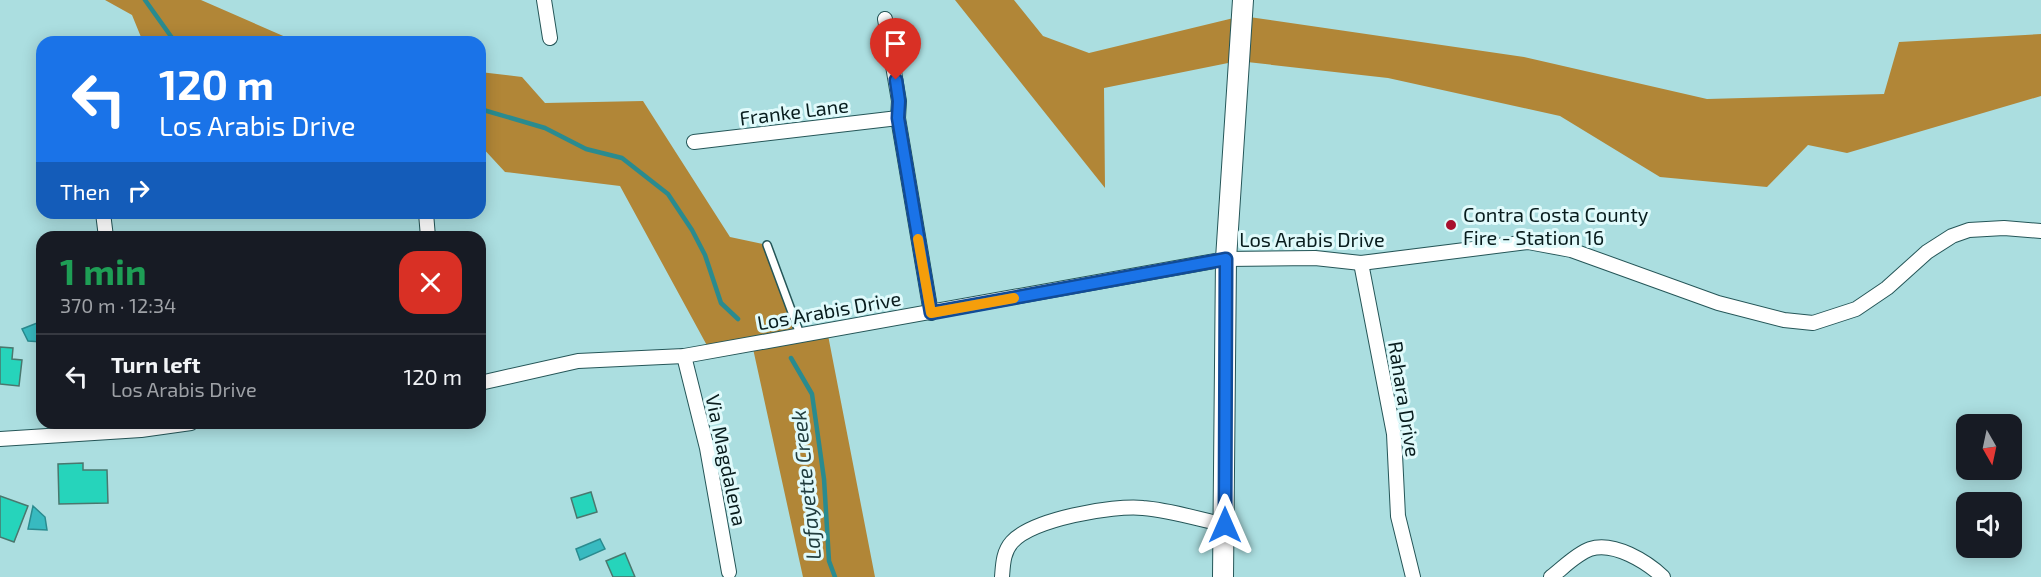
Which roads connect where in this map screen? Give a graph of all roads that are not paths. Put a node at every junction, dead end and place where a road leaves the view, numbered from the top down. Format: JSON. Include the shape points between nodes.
{"nodes":[{"id":1,"x":544,"y":0,"type":"edge"},
{"id":2,"x":1243,"y":0,"type":"edge"},
{"id":3,"x":885,"y":19,"type":"dead end"},
{"id":4,"x":550,"y":38,"type":"dead end"},
{"id":5,"x":898,"y":118,"type":"junction"},
{"id":6,"x":694,"y":142,"type":"dead end"},
{"id":7,"x":2041,"y":231,"type":"edge"},
{"id":8,"x":767,"y":245,"type":"dead end"},
{"id":9,"x":1226,"y":259,"type":"junction"},
{"id":10,"x":1361,"y":262,"type":"junction"},
{"id":11,"x":931,"y":313,"type":"junction"},
{"id":12,"x":800,"y":334,"type":"junction"},
{"id":13,"x":684,"y":356,"type":"junction"},
{"id":14,"x":486,"y":382,"type":"edge"},
{"id":15,"x":108,"y":429,"type":"edge"},
{"id":16,"x":0,"y":439,"type":"edge"},
{"id":17,"x":1225,"y":525,"type":"junction"},
{"id":18,"x":729,"y":572,"type":"dead end"},
{"id":19,"x":1002,"y":577,"type":"edge"},
{"id":20,"x":1223,"y":577,"type":"edge"},
{"id":21,"x":1413,"y":577,"type":"edge"},
{"id":22,"x":1551,"y":577,"type":"edge"},
{"id":23,"x":1663,"y":577,"type":"edge"}],
"edges":[{"from":1,"to":4,"type":"street"},
{"from":2,"to":9,"type":"street"},
{"from":3,"to":5,"type":"street","via":[[899,101]]},
{"from":5,"to":6,"type":"street","name":"Franke Lane"},
{"from":5,"to":11,"type":"street"},
{"from":7,"to":10,"type":"street","name":"Los Arabis Drive","via":[[2004,228],[1969,230],[1952,236],[1856,309],[1813,323],[1784,320],[1718,303],[1571,250],[1528,242]]},
{"from":8,"to":12,"type":"lane"},
{"from":9,"to":10,"type":"street","name":"Los Arabis Drive"},
{"from":9,"to":11,"type":"street","name":"Los Arabis Drive"},
{"from":9,"to":17,"type":"street"},
{"from":10,"to":21,"type":"street","name":"Rahara Drive","via":[[1394,434],[1398,516]]},
{"from":11,"to":12,"type":"street","name":"Los Arabis Drive"},
{"from":12,"to":13,"type":"street","name":"Los Arabis Drive"},
{"from":13,"to":14,"type":"street","name":"Los Arabis Drive","via":[[578,361]]},
{"from":13,"to":18,"type":"street","name":"Via Magdalena","via":[[707,448]]},
{"from":15,"to":16,"type":"street"},
{"from":17,"to":19,"type":"street","via":[[1142,507],[1049,520],[1026,530],[1010,543],[1003,558]]},
{"from":17,"to":20,"type":"street"},
{"from":22,"to":23,"type":"street","via":[[1591,548],[1628,553]]}]}
